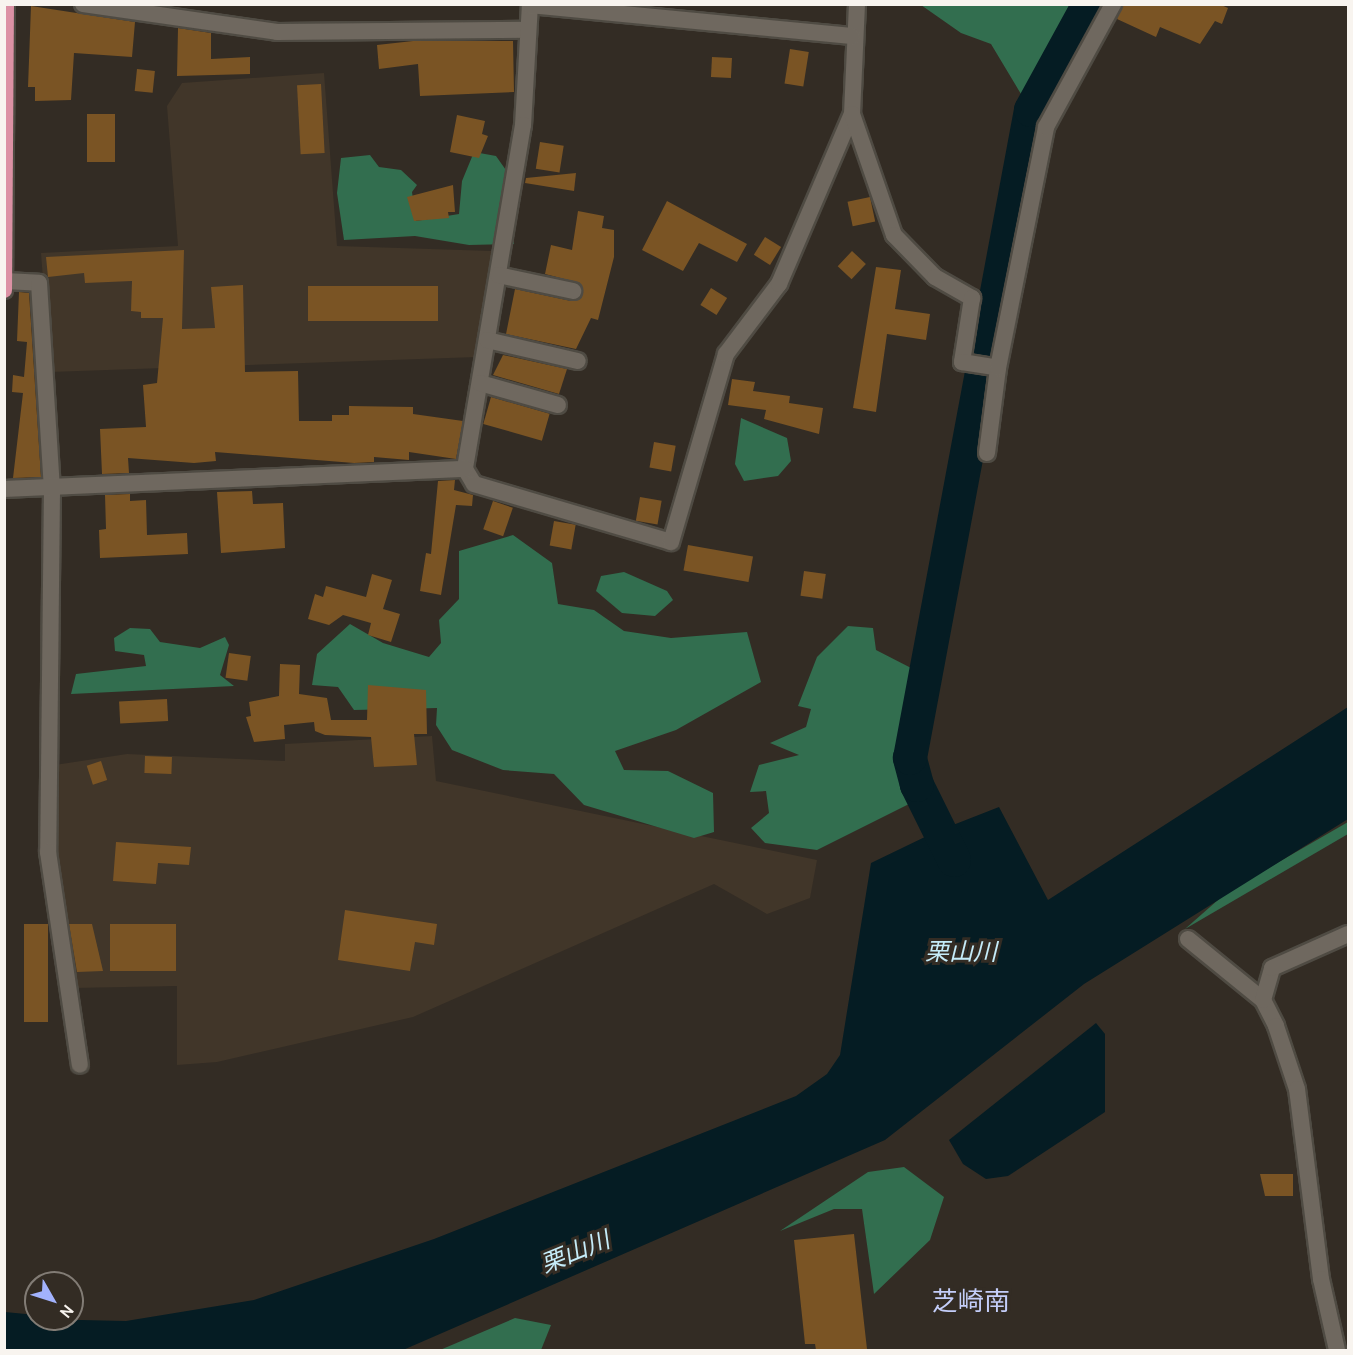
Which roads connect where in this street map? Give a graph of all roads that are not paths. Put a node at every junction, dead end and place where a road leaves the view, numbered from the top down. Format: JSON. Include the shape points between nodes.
{"nodes":[{"id":1,"x":6,"y":4,"type":"edge"},
{"id":2,"x":83,"y":4,"type":"edge"},
{"id":3,"x":857,"y":4,"type":"edge"},
{"id":4,"x":1113,"y":4,"type":"edge"},
{"id":5,"x":530,"y":5,"type":"edge"},
{"id":6,"x":528,"y":30,"type":"junction"},
{"id":7,"x":852,"y":36,"type":"junction"},
{"id":8,"x":852,"y":114,"type":"junction"},
{"id":9,"x":498,"y":275,"type":"junction"},
{"id":10,"x":5,"y":281,"type":"edge"},
{"id":11,"x":4,"y":290,"type":"edge"},
{"id":12,"x":573,"y":291,"type":"dead end"},
{"id":13,"x":487,"y":340,"type":"junction"},
{"id":14,"x":578,"y":361,"type":"dead end"},
{"id":15,"x":998,"y":368,"type":"junction"},
{"id":16,"x":480,"y":383,"type":"junction"},
{"id":17,"x":558,"y":405,"type":"dead end"},
{"id":18,"x":987,"y":453,"type":"dead end"},
{"id":19,"x":465,"y":469,"type":"junction"},
{"id":20,"x":4,"y":489,"type":"edge"},
{"id":21,"x":52,"y":489,"type":"junction"},
{"id":22,"x":1348,"y":934,"type":"edge"},
{"id":23,"x":1188,"y":939,"type":"dead end"},
{"id":24,"x":1263,"y":1000,"type":"junction"},
{"id":25,"x":80,"y":1065,"type":"dead end"},
{"id":26,"x":1337,"y":1350,"type":"edge"}],
"edges":[{"from":1,"to":10,"type":"highway"},
{"from":2,"to":6,"type":"street","via":[[277,32]]},
{"from":3,"to":7,"type":"street"},
{"from":4,"to":15,"type":"street","via":[[1046,127]]},
{"from":5,"to":6,"type":"street"},
{"from":5,"to":7,"type":"street"},
{"from":6,"to":9,"type":"street","via":[[523,125]]},
{"from":7,"to":8,"type":"street"},
{"from":8,"to":15,"type":"street","via":[[894,235],[928,272],[972,298],[962,362]]},
{"from":8,"to":19,"type":"street","via":[[780,284],[726,354],[671,542],[474,484]]},
{"from":9,"to":12,"type":"street"},
{"from":9,"to":13,"type":"street"},
{"from":10,"to":11,"type":"highway"},
{"from":10,"to":21,"type":"street","via":[[39,283]]},
{"from":13,"to":14,"type":"street"},
{"from":13,"to":16,"type":"street"},
{"from":15,"to":18,"type":"street"},
{"from":16,"to":17,"type":"street"},
{"from":16,"to":19,"type":"street"},
{"from":19,"to":21,"type":"street"},
{"from":20,"to":21,"type":"street"},
{"from":21,"to":25,"type":"street","via":[[48,852]]},
{"from":22,"to":24,"type":"street","via":[[1272,968]]},
{"from":23,"to":24,"type":"street"},
{"from":24,"to":26,"type":"street","via":[[1297,1089],[1321,1280]]}]}
